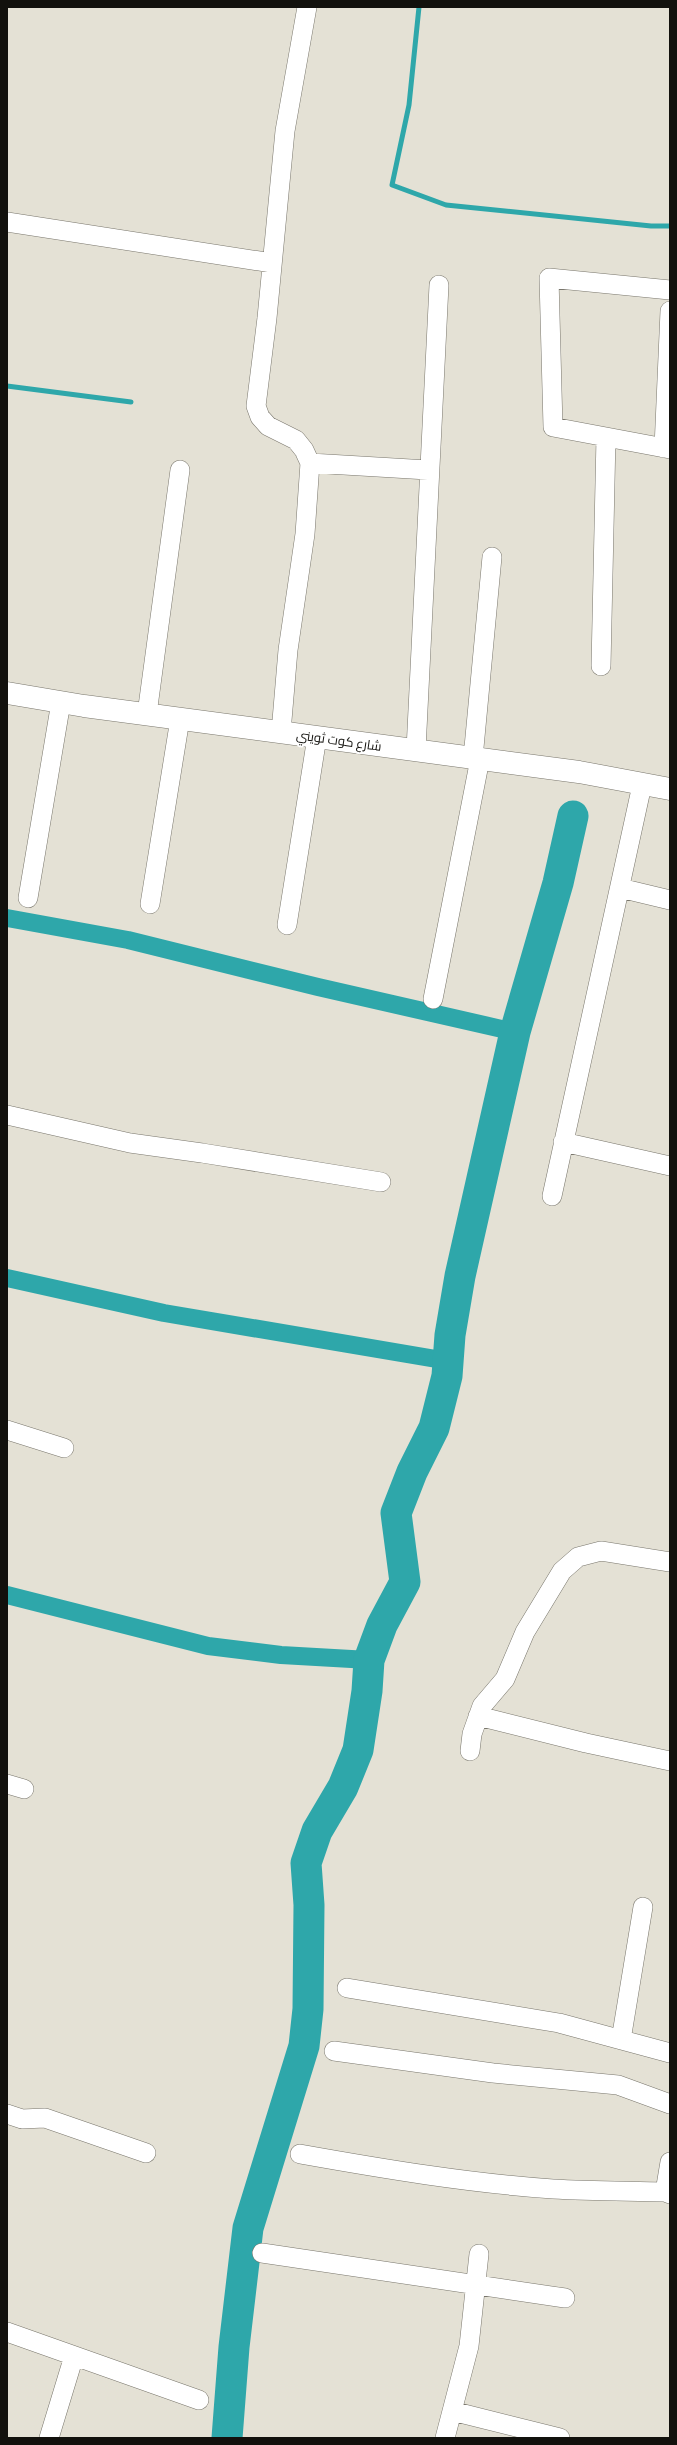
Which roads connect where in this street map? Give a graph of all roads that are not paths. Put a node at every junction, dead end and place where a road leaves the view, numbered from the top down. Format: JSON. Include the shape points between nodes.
{"nodes":[{"id":1,"x":307,"y":7,"type":"edge"},
{"id":2,"x":7,"y":222,"type":"edge"},
{"id":3,"x":272,"y":263,"type":"junction"},
{"id":4,"x":439,"y":285,"type":"dead end"},
{"id":5,"x":670,"y":290,"type":"edge"},
{"id":6,"x":670,"y":311,"type":"edge"},
{"id":7,"x":606,"y":437,"type":"junction"},
{"id":8,"x":667,"y":449,"type":"edge"},
{"id":9,"x":310,"y":463,"type":"junction"},
{"id":10,"x":180,"y":470,"type":"dead end"},
{"id":11,"x":428,"y":470,"type":"junction"},
{"id":12,"x":492,"y":557,"type":"dead end"},
{"id":13,"x":601,"y":666,"type":"dead end"},
{"id":14,"x":7,"y":693,"type":"edge"},
{"id":15,"x":60,"y":702,"type":"junction"},
{"id":16,"x":147,"y":714,"type":"junction"},
{"id":17,"x":180,"y":719,"type":"junction"},
{"id":18,"x":281,"y":732,"type":"junction"},
{"id":19,"x":317,"y":737,"type":"junction"},
{"id":20,"x":416,"y":750,"type":"junction"},
{"id":21,"x":477,"y":758,"type":"junction"},
{"id":22,"x":642,"y":785,"type":"junction"},
{"id":23,"x":670,"y":789,"type":"edge"},
{"id":24,"x":620,"y":888,"type":"junction"},
{"id":25,"x":28,"y":898,"type":"dead end"},
{"id":26,"x":670,"y":900,"type":"edge"},
{"id":27,"x":150,"y":904,"type":"dead end"},
{"id":28,"x":287,"y":925,"type":"dead end"},
{"id":29,"x":433,"y":999,"type":"dead end"},
{"id":30,"x":7,"y":1115,"type":"edge"},
{"id":31,"x":563,"y":1142,"type":"junction"},
{"id":32,"x":670,"y":1166,"type":"edge"},
{"id":33,"x":381,"y":1182,"type":"dead end"},
{"id":34,"x":552,"y":1196,"type":"dead end"},
{"id":35,"x":7,"y":1430,"type":"edge"},
{"id":36,"x":64,"y":1448,"type":"dead end"},
{"id":37,"x":670,"y":1562,"type":"edge"},
{"id":38,"x":478,"y":1716,"type":"junction"},
{"id":39,"x":470,"y":1751,"type":"dead end"},
{"id":40,"x":670,"y":1761,"type":"edge"},
{"id":41,"x":643,"y":1907,"type":"dead end"},
{"id":42,"x":347,"y":1988,"type":"dead end"},
{"id":43,"x":621,"y":2040,"type":"junction"},
{"id":44,"x":334,"y":2051,"type":"dead end"},
{"id":45,"x":670,"y":2053,"type":"edge"},
{"id":46,"x":670,"y":2104,"type":"edge"},
{"id":47,"x":7,"y":2114,"type":"edge"},
{"id":48,"x":146,"y":2153,"type":"dead end"},
{"id":49,"x":300,"y":2154,"type":"dead end"},
{"id":50,"x":670,"y":2162,"type":"edge"},
{"id":51,"x":668,"y":2193,"type":"edge"},
{"id":52,"x":262,"y":2253,"type":"dead end"},
{"id":53,"x":479,"y":2254,"type":"dead end"},
{"id":54,"x":476,"y":2284,"type":"junction"},
{"id":55,"x":565,"y":2298,"type":"dead end"},
{"id":56,"x":7,"y":2332,"type":"edge"},
{"id":57,"x":74,"y":2356,"type":"junction"},
{"id":58,"x":199,"y":2400,"type":"dead end"},
{"id":59,"x":452,"y":2411,"type":"junction"},
{"id":60,"x":49,"y":2438,"type":"edge"},
{"id":61,"x":445,"y":2438,"type":"edge"},
{"id":62,"x":560,"y":2438,"type":"edge"}],
"edges":[{"from":1,"to":3,"type":"street","via":[[285,131]]},
{"from":2,"to":3,"type":"street"},
{"from":3,"to":9,"type":"street","via":[[256,406],[260,417],[268,426],[296,440]]},
{"from":4,"to":11,"type":"street"},
{"from":5,"to":7,"type":"street","via":[[549,278],[553,427]]},
{"from":6,"to":8,"type":"street"},
{"from":7,"to":8,"type":"street"},
{"from":7,"to":13,"type":"street"},
{"from":9,"to":11,"type":"street"},
{"from":9,"to":18,"type":"street","via":[[305,534],[288,650]]},
{"from":10,"to":16,"type":"street"},
{"from":11,"to":20,"type":"street"},
{"from":12,"to":21,"type":"street"},
{"from":14,"to":15,"type":"main road","name":"شارع كوت ثويني"},
{"from":15,"to":16,"type":"main road","name":"شارع كوت ثويني"},
{"from":15,"to":25,"type":"street"},
{"from":16,"to":17,"type":"main road","name":"شارع كوت ثويني"},
{"from":17,"to":18,"type":"main road","name":"شارع كوت ثويني"},
{"from":17,"to":27,"type":"street"},
{"from":18,"to":19,"type":"main road","name":"شارع كوت ثويني"},
{"from":19,"to":20,"type":"main road","name":"شارع كوت ثويني"},
{"from":19,"to":28,"type":"street"},
{"from":20,"to":21,"type":"main road","name":"شارع كوت ثويني"},
{"from":21,"to":22,"type":"main road","name":"شارع كوت ثويني","via":[[579,772]]},
{"from":21,"to":29,"type":"street"},
{"from":22,"to":23,"type":"main road","name":"شارع كوت ثويني"},
{"from":22,"to":24,"type":"street"},
{"from":24,"to":26,"type":"street"},
{"from":24,"to":31,"type":"street"},
{"from":30,"to":33,"type":"street","via":[[130,1143]]},
{"from":31,"to":32,"type":"street"},
{"from":31,"to":34,"type":"street"},
{"from":35,"to":36,"type":"street"},
{"from":37,"to":38,"type":"street","via":[[601,1551],[578,1558],[562,1571],[525,1632],[505,1679],[482,1706]]},
{"from":38,"to":39,"type":"street"},
{"from":38,"to":40,"type":"street"},
{"from":41,"to":43,"type":"street"},
{"from":42,"to":43,"type":"street","via":[[559,2023]]},
{"from":43,"to":45,"type":"street"},
{"from":44,"to":46,"type":"street","via":[[493,2073],[618,2085]]},
{"from":47,"to":48,"type":"street","via":[[22,2119],[45,2118]]},
{"from":49,"to":51,"type":"street","via":[[404,2172],[493,2183],[554,2189]]},
{"from":50,"to":51,"type":"street"},
{"from":52,"to":54,"type":"street"},
{"from":53,"to":54,"type":"street"},
{"from":54,"to":55,"type":"street"},
{"from":54,"to":59,"type":"street","via":[[469,2346]]},
{"from":56,"to":57,"type":"street"},
{"from":57,"to":58,"type":"street"},
{"from":57,"to":60,"type":"street"},
{"from":59,"to":61,"type":"street"},
{"from":59,"to":62,"type":"street"}]}
